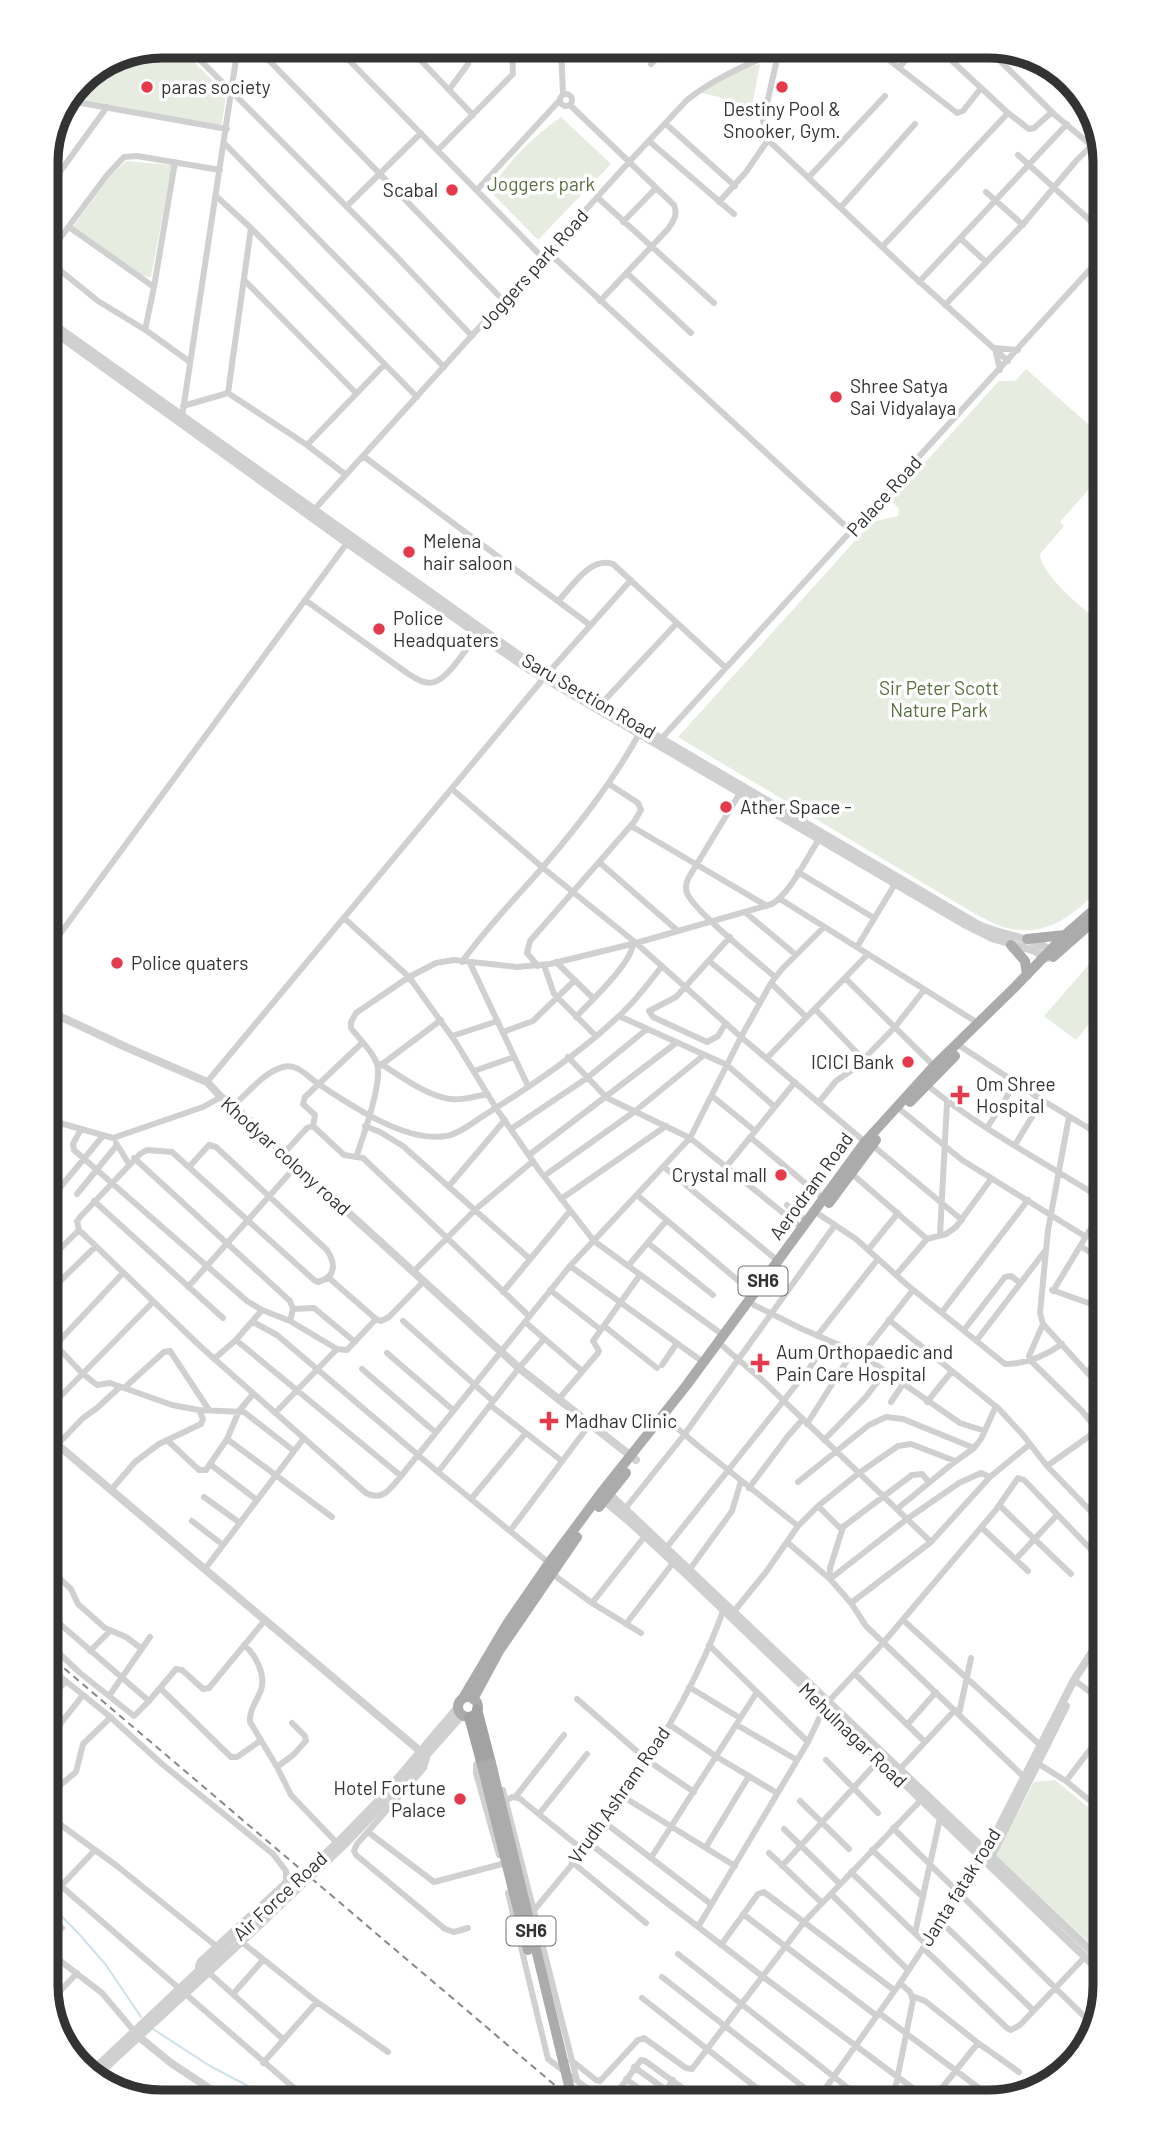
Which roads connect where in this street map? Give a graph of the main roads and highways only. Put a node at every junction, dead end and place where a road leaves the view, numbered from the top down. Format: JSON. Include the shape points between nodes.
{"nodes":[{"id":1,"x":1093,"y":910,"type":"edge"},
{"id":2,"x":1093,"y":921,"type":"edge"},
{"id":3,"x":1065,"y":934,"type":"junction"},
{"id":4,"x":1027,"y":940,"type":"road end"},
{"id":5,"x":1011,"y":945,"type":"road end"},
{"id":6,"x":1050,"y":955,"type":"junction"},
{"id":7,"x":1027,"y":975,"type":"junction"},
{"id":8,"x":960,"y":1046,"type":"junction"},
{"id":9,"x":869,"y":1143,"type":"junction"},
{"id":10,"x":754,"y":1299,"type":"junction"},
{"id":11,"x":722,"y":1341,"type":"junction"},
{"id":12,"x":665,"y":1418,"type":"junction"},
{"id":13,"x":467,"y":1708,"type":"joint"},
{"id":14,"x":485,"y":1761,"type":"junction"},
{"id":15,"x":563,"y":2090,"type":"edge"},
{"id":16,"x":570,"y":2090,"type":"edge"}],
"edges":[{"from":1,"to":3,"type":"main road","name":"Aerodram Road","number":"SH6"},
{"from":2,"to":6,"type":"main road","name":"Aerodram Road","number":"SH6"},
{"from":3,"to":4,"type":"main road"},
{"from":3,"to":6,"type":"main road","name":"Aerodram Road","number":"SH6"},
{"from":5,"to":7,"type":"main road","via":[[1025,961]]},
{"from":6,"to":7,"type":"main road","name":"Aerodram Road","number":"SH6"},
{"from":6,"to":8,"type":"main road","name":"Aerodram Road","number":"SH6"},
{"from":7,"to":8,"type":"main road","name":"Aerodram Road","number":"SH6"},
{"from":8,"to":9,"type":"main road","name":"Aerodram Road","number":"SH6"},
{"from":8,"to":9,"type":"main road","name":"Aerodram Road","number":"SH6","via":[[934,1066]]},
{"from":9,"to":10,"type":"main road","name":"Aerodram Road","number":"SH6","via":[[824,1198]]},
{"from":9,"to":10,"type":"main road","name":"Aerodram Road","number":"SH6"},
{"from":10,"to":11,"type":"main road","name":"Aerodram Road","number":"SH6"},
{"from":11,"to":12,"type":"main road","name":"Aerodram Road","number":"SH6"},
{"from":11,"to":12,"type":"main road","name":"Aerodram Road","number":"SH6"},
{"from":12,"to":13,"type":"main road","name":"Aerodram Road","number":"SH6","via":[[507,1623]]},
{"from":13,"to":14,"type":"highway","number":"SH6"},
{"from":14,"to":15,"type":"main road","number":"SH6","bridge":true},
{"from":14,"to":16,"type":"main road","number":"SH6","bridge":true}]}
